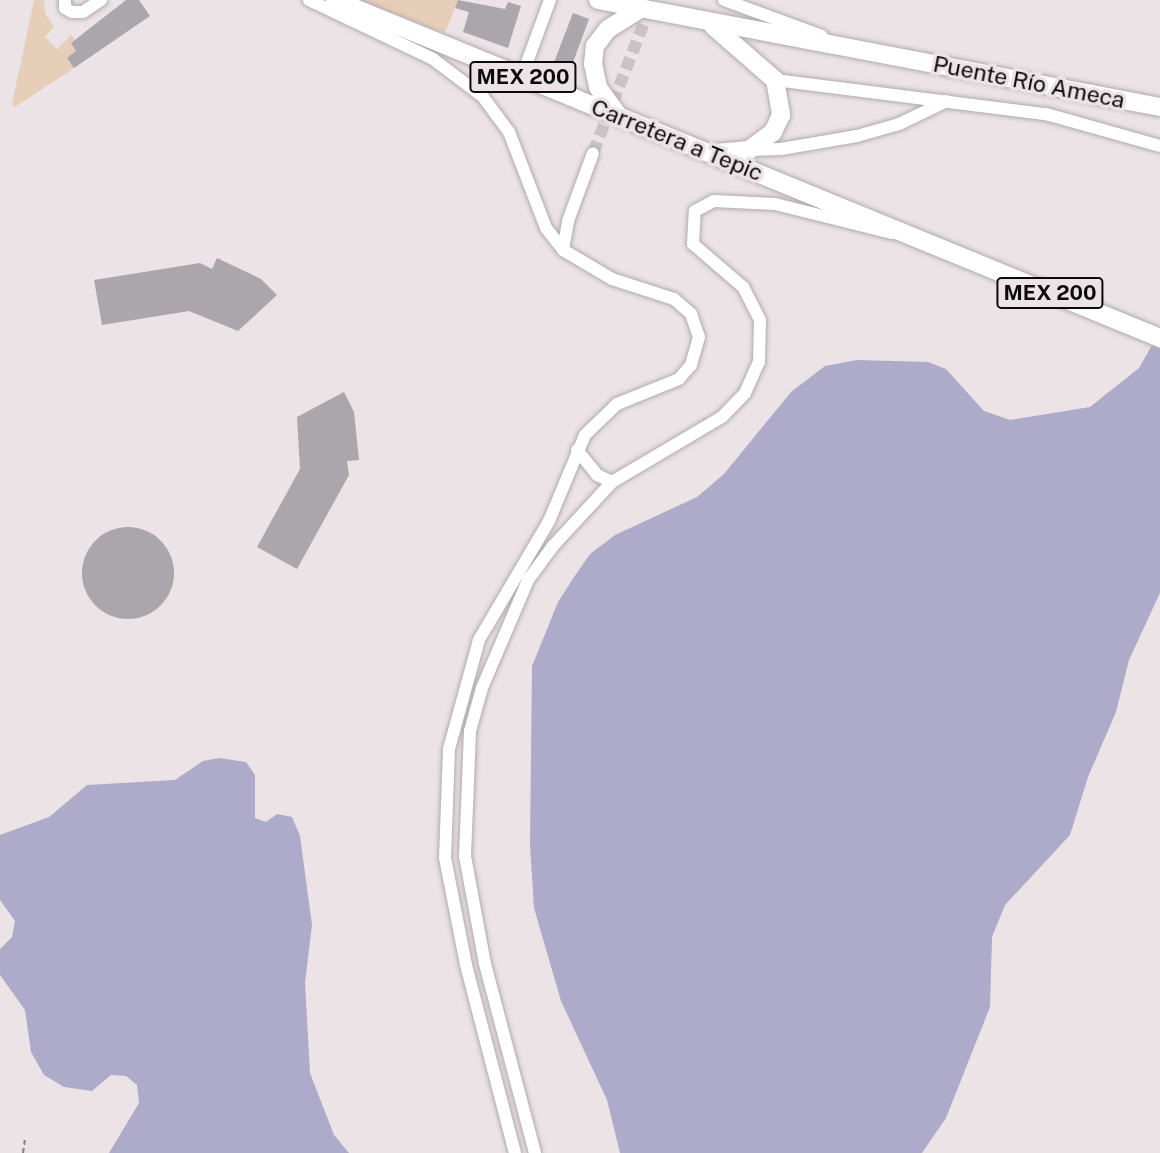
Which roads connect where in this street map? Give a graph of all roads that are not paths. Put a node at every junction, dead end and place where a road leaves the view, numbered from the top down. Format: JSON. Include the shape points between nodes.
{"nodes":[{"id":1,"x":65,"y":0,"type":"edge"},
{"id":2,"x":102,"y":0,"type":"edge"},
{"id":3,"x":309,"y":0,"type":"edge"},
{"id":4,"x":335,"y":0,"type":"edge"},
{"id":5,"x":550,"y":0,"type":"edge"},
{"id":6,"x":598,"y":0,"type":"edge"},
{"id":7,"x":724,"y":0,"type":"edge"},
{"id":8,"x":614,"y":2,"type":"edge"},
{"id":9,"x":641,"y":8,"type":"junction"},
{"id":10,"x":710,"y":24,"type":"junction"},
{"id":11,"x":859,"y":49,"type":"junction"},
{"id":12,"x":522,"y":76,"type":"junction"},
{"id":13,"x":775,"y":80,"type":"junction"},
{"id":14,"x":947,"y":101,"type":"junction"},
{"id":15,"x":1160,"y":107,"type":"edge"},
{"id":16,"x":620,"y":116,"type":"junction"},
{"id":17,"x":1160,"y":145,"type":"edge"},
{"id":18,"x":749,"y":149,"type":"junction"},
{"id":19,"x":593,"y":153,"type":"tunnel mouth"},
{"id":20,"x":712,"y":153,"type":"junction"},
{"id":21,"x":900,"y":234,"type":"junction"},
{"id":22,"x":563,"y":250,"type":"junction"},
{"id":23,"x":1160,"y":338,"type":"edge"},
{"id":24,"x":577,"y":450,"type":"junction"},
{"id":25,"x":612,"y":482,"type":"junction"},
{"id":26,"x":514,"y":1153,"type":"edge"},
{"id":27,"x":535,"y":1153,"type":"edge"}],
"edges":[{"from":1,"to":2,"type":"street","via":[[65,8],[72,12],[83,12]]},
{"from":3,"to":22,"type":"street","via":[[433,59],[483,97],[509,132],[546,228]]},
{"from":4,"to":12,"type":"highway","name":"Carretera a Tepic","number":"MEX 200"},
{"from":5,"to":12,"type":"street"},
{"from":6,"to":8,"type":"highway"},
{"from":7,"to":11,"type":"street"},
{"from":8,"to":9,"type":"highway"},
{"from":9,"to":10,"type":"highway"},
{"from":9,"to":16,"type":"highway","via":[[608,29],[595,46],[598,87]]},
{"from":10,"to":11,"type":"highway"},
{"from":10,"to":13,"type":"highway","via":[[747,51]]},
{"from":11,"to":15,"type":"highway","name":"Puente Río Ameca"},
{"from":12,"to":16,"type":"highway","name":"Carretera a Tepic","number":"MEX 200"},
{"from":13,"to":14,"type":"street"},
{"from":13,"to":18,"type":"highway","via":[[781,114],[773,132]]},
{"from":14,"to":17,"type":"street","via":[[1046,114]]},
{"from":14,"to":18,"type":"street","via":[[899,124],[857,136],[781,149]]},
{"from":16,"to":20,"type":"highway","name":"Carretera a Tepic","number":"MEX 200"},
{"from":18,"to":20,"type":"highway"},
{"from":19,"to":22,"type":"street","via":[[568,221]]},
{"from":20,"to":21,"type":"highway","name":"Carretera a Tepic","number":"MEX 200"},
{"from":21,"to":23,"type":"highway","name":"Carretera a Tepic","number":"MEX 200"},
{"from":21,"to":25,"type":"street","via":[[775,204],[703,204],[691,222],[692,244],[748,295],[760,320],[759,362],[744,393],[722,417]]},
{"from":22,"to":24,"type":"street","via":[[612,279],[674,299],[691,314],[699,337],[694,358],[679,379],[617,404],[585,435]]},
{"from":24,"to":25,"type":"street","via":[[597,475]]},
{"from":24,"to":26,"type":"street","via":[[549,521],[479,640],[449,750],[445,858],[466,965]]},
{"from":25,"to":27,"type":"street","via":[[528,580],[470,731],[465,856],[485,964]]}]}
